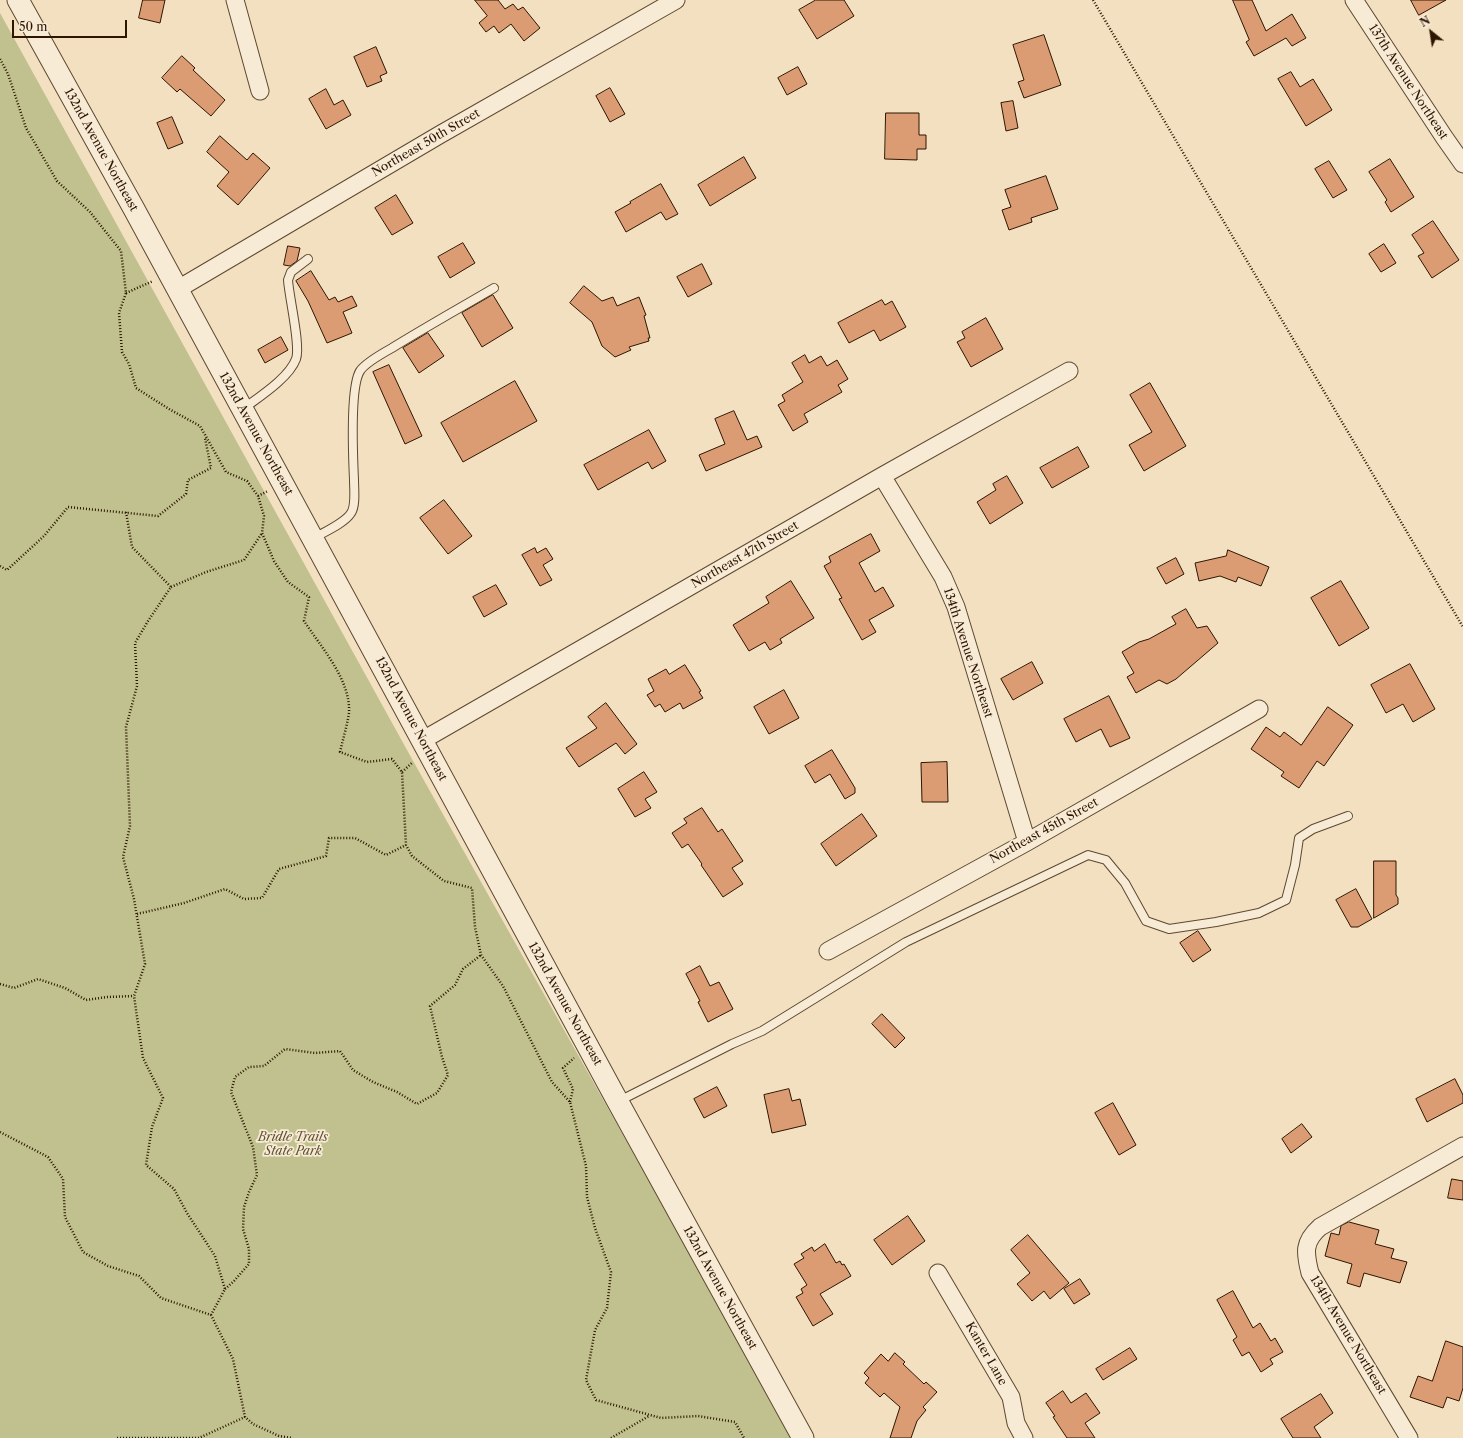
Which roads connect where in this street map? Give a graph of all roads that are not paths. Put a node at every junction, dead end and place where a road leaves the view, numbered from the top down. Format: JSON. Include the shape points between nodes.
{"nodes":[{"id":1,"x":18,"y":0,"type":"edge"},
{"id":2,"x":235,"y":0,"type":"edge"},
{"id":3,"x":676,"y":0,"type":"edge"},
{"id":4,"x":1354,"y":0,"type":"edge"},
{"id":5,"x":260,"y":91,"type":"dead end"},
{"id":6,"x":1463,"y":164,"type":"edge"},
{"id":7,"x":308,"y":259,"type":"dead end"},
{"id":8,"x":173,"y":282,"type":"junction"},
{"id":9,"x":494,"y":288,"type":"dead end"},
{"id":10,"x":1069,"y":371,"type":"dead end"},
{"id":11,"x":242,"y":409,"type":"junction"},
{"id":12,"x":882,"y":476,"type":"junction"},
{"id":13,"x":313,"y":539,"type":"junction"},
{"id":14,"x":1259,"y":709,"type":"dead end"},
{"id":15,"x":423,"y":740,"type":"junction"},
{"id":16,"x":1348,"y":816,"type":"dead end"},
{"id":17,"x":1027,"y":842,"type":"junction"},
{"id":18,"x":828,"y":951,"type":"dead end"},
{"id":19,"x":618,"y":1102,"type":"junction"},
{"id":20,"x":1463,"y":1146,"type":"edge"},
{"id":21,"x":938,"y":1273,"type":"dead end"},
{"id":22,"x":803,"y":1438,"type":"edge"},
{"id":23,"x":1024,"y":1438,"type":"edge"},
{"id":24,"x":1409,"y":1438,"type":"edge"}],
"edges":[{"from":1,"to":8,"type":"street","name":"132nd Avenue Northeast"},
{"from":2,"to":5,"type":"street"},
{"from":3,"to":8,"type":"street","name":"Northeast 50th Street","via":[[434,138]]},
{"from":4,"to":6,"type":"street","name":"137th Avenue Northeast"},
{"from":7,"to":11,"type":"lane","via":[[291,272],[288,280],[297,358],[292,368],[272,388]]},
{"from":8,"to":11,"type":"street","name":"132nd Avenue Northeast"},
{"from":9,"to":13,"type":"lane","via":[[401,342],[360,370],[354,395],[352,512],[343,521]]},
{"from":10,"to":12,"type":"street","name":"Northeast 47th Street"},
{"from":11,"to":13,"type":"street","name":"132nd Avenue Northeast"},
{"from":12,"to":15,"type":"street","name":"Northeast 47th Street"},
{"from":12,"to":17,"type":"street","name":"134th Avenue Northeast","via":[[943,577],[956,607]]},
{"from":13,"to":15,"type":"street","name":"132nd Avenue Northeast"},
{"from":14,"to":17,"type":"street","name":"Northeast 45th Street"},
{"from":15,"to":19,"type":"street","name":"132nd Avenue Northeast"},
{"from":16,"to":19,"type":"lane","via":[[1313,829],[1298,838],[1295,865],[1286,900],[1259,913],[1169,929],[1146,921],[1124,883],[1106,860],[1088,854],[906,942],[762,1031]]},
{"from":17,"to":18,"type":"street","name":"Northeast 45th Street"},
{"from":19,"to":22,"type":"street","name":"132nd Avenue Northeast"},
{"from":20,"to":24,"type":"street","name":"134th Avenue Northeast","via":[[1320,1227],[1312,1234],[1306,1246],[1310,1273]]},
{"from":21,"to":23,"type":"street","name":"Kanter Lane","via":[[1011,1397],[1016,1423]]}]}
